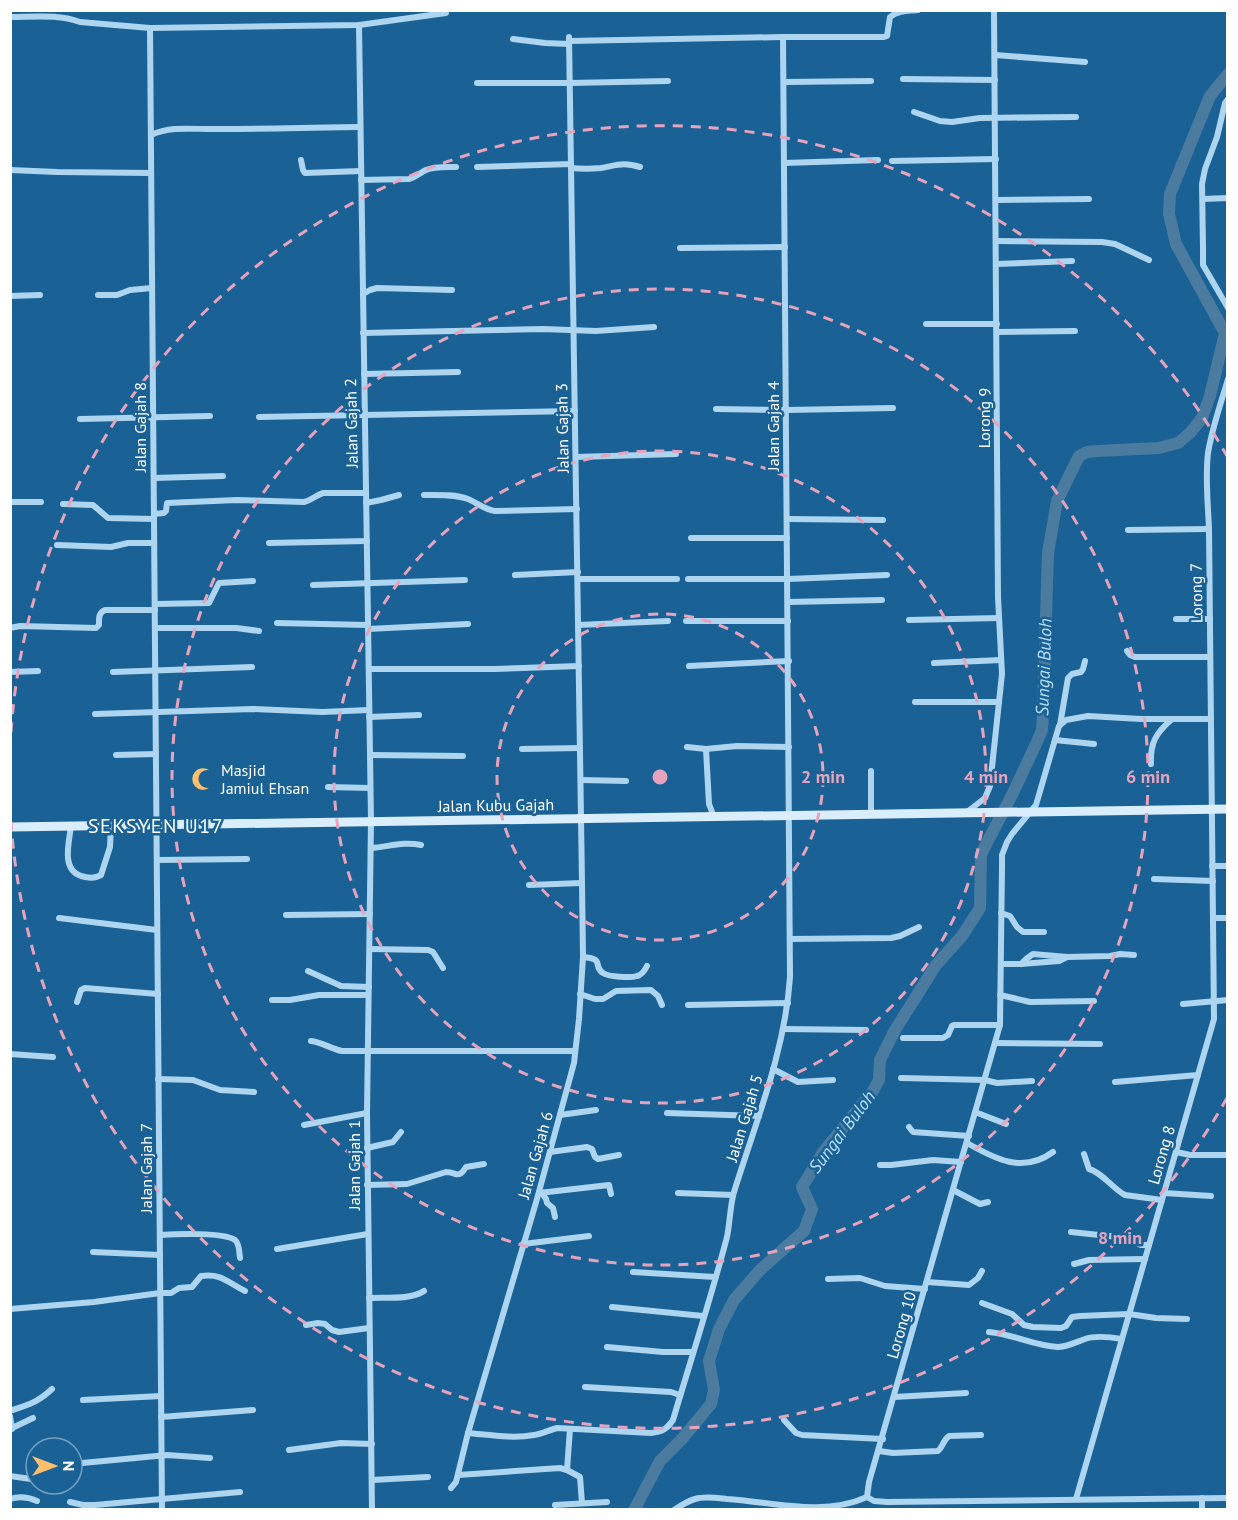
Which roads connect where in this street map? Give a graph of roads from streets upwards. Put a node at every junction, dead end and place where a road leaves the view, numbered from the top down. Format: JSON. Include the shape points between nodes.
{"nodes":[{"id":1,"x":918,"y":10,"type":"edge"},
{"id":2,"x":994,"y":10,"type":"edge"},
{"id":3,"x":446,"y":13,"type":"dead end"},
{"id":4,"x":10,"y":17,"type":"edge"},
{"id":5,"x":359,"y":25,"type":"junction"},
{"id":6,"x":150,"y":28,"type":"junction"},
{"id":7,"x":783,"y":37,"type":"junction"},
{"id":8,"x":513,"y":39,"type":"dead end"},
{"id":9,"x":569,"y":41,"type":"junction"},
{"id":10,"x":995,"y":55,"type":"junction"},
{"id":11,"x":1085,"y":62,"type":"dead end"},
{"id":12,"x":903,"y":79,"type":"dead end"},
{"id":13,"x":995,"y":80,"type":"junction"},
{"id":14,"x":668,"y":81,"type":"dead end"},
{"id":15,"x":872,"y":81,"type":"dead end"},
{"id":16,"x":784,"y":82,"type":"junction"},
{"id":17,"x":477,"y":83,"type":"dead end"},
{"id":18,"x":570,"y":83,"type":"junction"},
{"id":19,"x":1227,"y":99,"type":"edge"},
{"id":20,"x":914,"y":112,"type":"dead end"},
{"id":21,"x":1076,"y":117,"type":"dead end"},
{"id":22,"x":996,"y":118,"type":"junction"},
{"id":23,"x":360,"y":127,"type":"junction"},
{"id":24,"x":151,"y":135,"type":"junction"},
{"id":25,"x":996,"y":159,"type":"junction"},
{"id":26,"x":301,"y":160,"type":"dead end"},
{"id":27,"x":878,"y":160,"type":"dead end"},
{"id":28,"x":892,"y":161,"type":"dead end"},
{"id":29,"x":784,"y":163,"type":"junction"},
{"id":30,"x":571,"y":166,"type":"junction"},
{"id":31,"x":640,"y":166,"type":"dead end"},
{"id":32,"x":456,"y":167,"type":"dead end"},
{"id":33,"x":477,"y":167,"type":"dead end"},
{"id":34,"x":10,"y":170,"type":"edge"},
{"id":35,"x":361,"y":171,"type":"junction"},
{"id":36,"x":151,"y":173,"type":"junction"},
{"id":37,"x":361,"y":180,"type":"junction"},
{"id":38,"x":1227,"y":198,"type":"edge"},
{"id":39,"x":1089,"y":199,"type":"dead end"},
{"id":40,"x":1203,"y":199,"type":"junction"},
{"id":41,"x":996,"y":200,"type":"junction"},
{"id":42,"x":996,"y":241,"type":"junction"},
{"id":43,"x":785,"y":246,"type":"junction"},
{"id":44,"x":680,"y":248,"type":"dead end"},
{"id":45,"x":1149,"y":260,"type":"dead end"},
{"id":46,"x":1072,"y":261,"type":"dead end"},
{"id":47,"x":996,"y":264,"type":"junction"},
{"id":48,"x":152,"y":288,"type":"junction"},
{"id":49,"x":452,"y":290,"type":"dead end"},
{"id":50,"x":363,"y":294,"type":"junction"},
{"id":51,"x":40,"y":295,"type":"dead end"},
{"id":52,"x":98,"y":295,"type":"dead end"},
{"id":53,"x":10,"y":296,"type":"edge"},
{"id":54,"x":1227,"y":308,"type":"edge"},
{"id":55,"x":926,"y":324,"type":"dead end"},
{"id":56,"x":997,"y":324,"type":"junction"},
{"id":57,"x":654,"y":327,"type":"dead end"},
{"id":58,"x":574,"y":330,"type":"junction"},
{"id":59,"x":1075,"y":331,"type":"dead end"},
{"id":60,"x":997,"y":332,"type":"junction"},
{"id":61,"x":363,"y":333,"type":"junction"},
{"id":62,"x":458,"y":372,"type":"dead end"},
{"id":63,"x":364,"y":374,"type":"junction"},
{"id":64,"x":1227,"y":379,"type":"edge"},
{"id":65,"x":893,"y":408,"type":"dead end"},
{"id":66,"x":716,"y":410,"type":"dead end"},
{"id":67,"x":575,"y":411,"type":"junction"},
{"id":68,"x":787,"y":411,"type":"junction"},
{"id":69,"x":365,"y":416,"type":"junction"},
{"id":70,"x":153,"y":417,"type":"junction"},
{"id":71,"x":210,"y":417,"type":"dead end"},
{"id":72,"x":259,"y":417,"type":"dead end"},
{"id":73,"x":80,"y":419,"type":"dead end"},
{"id":74,"x":676,"y":454,"type":"dead end"},
{"id":75,"x":576,"y":457,"type":"junction"},
{"id":76,"x":223,"y":476,"type":"dead end"},
{"id":77,"x":154,"y":478,"type":"junction"},
{"id":78,"x":366,"y":493,"type":"junction"},
{"id":79,"x":399,"y":495,"type":"dead end"},
{"id":80,"x":424,"y":495,"type":"dead end"},
{"id":81,"x":10,"y":502,"type":"edge"},
{"id":82,"x":41,"y":502,"type":"dead end"},
{"id":83,"x":167,"y":503,"type":"junction"},
{"id":84,"x":366,"y":503,"type":"junction"},
{"id":85,"x":63,"y":504,"type":"dead end"},
{"id":86,"x":154,"y":504,"type":"junction"},
{"id":87,"x":577,"y":509,"type":"junction"},
{"id":88,"x":154,"y":517,"type":"junction"},
{"id":89,"x":788,"y":519,"type":"junction"},
{"id":90,"x":883,"y":520,"type":"dead end"},
{"id":91,"x":1209,"y":529,"type":"junction"},
{"id":92,"x":1128,"y":530,"type":"dead end"},
{"id":93,"x":691,"y":538,"type":"dead end"},
{"id":94,"x":787,"y":538,"type":"junction"},
{"id":95,"x":366,"y":541,"type":"junction"},
{"id":96,"x":154,"y":543,"type":"junction"},
{"id":97,"x":269,"y":543,"type":"dead end"},
{"id":98,"x":57,"y":545,"type":"dead end"},
{"id":99,"x":515,"y":575,"type":"dead end"},
{"id":100,"x":887,"y":575,"type":"dead end"},
{"id":101,"x":578,"y":576,"type":"junction"},
{"id":102,"x":677,"y":579,"type":"dead end"},
{"id":103,"x":688,"y":579,"type":"dead end"},
{"id":104,"x":788,"y":579,"type":"junction"},
{"id":105,"x":465,"y":580,"type":"dead end"},
{"id":106,"x":253,"y":581,"type":"dead end"},
{"id":107,"x":367,"y":584,"type":"junction"},
{"id":108,"x":313,"y":585,"type":"dead end"},
{"id":109,"x":882,"y":600,"type":"dead end"},
{"id":110,"x":788,"y":602,"type":"junction"},
{"id":111,"x":155,"y":607,"type":"junction"},
{"id":112,"x":999,"y":618,"type":"junction"},
{"id":113,"x":1176,"y":619,"type":"dead end"},
{"id":114,"x":1210,"y":619,"type":"junction"},
{"id":115,"x":909,"y":620,"type":"dead end"},
{"id":116,"x":668,"y":621,"type":"dead end"},
{"id":117,"x":686,"y":621,"type":"dead end"},
{"id":118,"x":788,"y":621,"type":"junction"},
{"id":119,"x":277,"y":623,"type":"dead end"},
{"id":120,"x":468,"y":624,"type":"dead end"},
{"id":121,"x":578,"y":625,"type":"junction"},
{"id":122,"x":368,"y":627,"type":"junction"},
{"id":123,"x":10,"y":628,"type":"edge"},
{"id":124,"x":155,"y":628,"type":"junction"},
{"id":125,"x":259,"y":631,"type":"dead end"},
{"id":126,"x":1127,"y":651,"type":"dead end"},
{"id":127,"x":1210,"y":657,"type":"junction"},
{"id":128,"x":1001,"y":660,"type":"junction"},
{"id":129,"x":789,"y":661,"type":"junction"},
{"id":130,"x":1085,"y":661,"type":"dead end"},
{"id":131,"x":934,"y":663,"type":"dead end"},
{"id":132,"x":579,"y":666,"type":"junction"},
{"id":133,"x":689,"y":666,"type":"dead end"},
{"id":134,"x":252,"y":667,"type":"dead end"},
{"id":135,"x":369,"y":669,"type":"junction"},
{"id":136,"x":38,"y":671,"type":"dead end"},
{"id":137,"x":155,"y":671,"type":"junction"},
{"id":138,"x":10,"y":672,"type":"edge"},
{"id":139,"x":113,"y":672,"type":"dead end"},
{"id":140,"x":915,"y":702,"type":"dead end"},
{"id":141,"x":999,"y":702,"type":"junction"},
{"id":142,"x":156,"y":713,"type":"junction"},
{"id":143,"x":369,"y":713,"type":"junction"},
{"id":144,"x":95,"y":714,"type":"dead end"},
{"id":145,"x":419,"y":715,"type":"dead end"},
{"id":146,"x":1171,"y":719,"type":"junction"},
{"id":147,"x":1211,"y":719,"type":"junction"},
{"id":148,"x":1059,"y":726,"type":"junction"},
{"id":149,"x":1055,"y":740,"type":"junction"},
{"id":150,"x":1094,"y":744,"type":"dead end"},
{"id":151,"x":687,"y":747,"type":"dead end"},
{"id":152,"x":789,"y":747,"type":"junction"},
{"id":153,"x":580,"y":748,"type":"junction"},
{"id":154,"x":522,"y":749,"type":"dead end"},
{"id":155,"x":706,"y":749,"type":"junction"},
{"id":156,"x":156,"y":754,"type":"junction"},
{"id":157,"x":116,"y":755,"type":"dead end"},
{"id":158,"x":370,"y":755,"type":"junction"},
{"id":159,"x":464,"y":756,"type":"dead end"},
{"id":160,"x":1151,"y":764,"type":"dead end"},
{"id":161,"x":871,"y":771,"type":"dead end"},
{"id":162,"x":581,"y":780,"type":"junction"},
{"id":163,"x":626,"y":780,"type":"dead end"},
{"id":164,"x":328,"y":787,"type":"dead end"},
{"id":165,"x":370,"y":788,"type":"junction"},
{"id":166,"x":1212,"y":809,"type":"junction"},
{"id":167,"x":1227,"y":809,"type":"edge"},
{"id":168,"x":1026,"y":812,"type":"junction"},
{"id":169,"x":965,"y":813,"type":"junction"},
{"id":170,"x":872,"y":815,"type":"junction"},
{"id":171,"x":790,"y":816,"type":"junction"},
{"id":172,"x":714,"y":817,"type":"junction"},
{"id":173,"x":581,"y":819,"type":"junction"},
{"id":174,"x":371,"y":821,"type":"junction"},
{"id":175,"x":156,"y":825,"type":"junction"},
{"id":176,"x":71,"y":826,"type":"junction"},
{"id":177,"x":111,"y":826,"type":"junction"},
{"id":178,"x":10,"y":827,"type":"edge"},
{"id":179,"x":421,"y":845,"type":"dead end"},
{"id":180,"x":371,"y":848,"type":"junction"},
{"id":181,"x":247,"y":859,"type":"dead end"},
{"id":182,"x":157,"y":860,"type":"junction"},
{"id":183,"x":1212,"y":866,"type":"junction"},
{"id":184,"x":1227,"y":866,"type":"edge"},
{"id":185,"x":1154,"y":879,"type":"dead end"},
{"id":186,"x":1213,"y":881,"type":"junction"},
{"id":187,"x":582,"y":883,"type":"junction"},
{"id":188,"x":529,"y":885,"type":"dead end"},
{"id":189,"x":1002,"y":913,"type":"junction"},
{"id":190,"x":370,"y":914,"type":"junction"},
{"id":191,"x":286,"y":915,"type":"dead end"},
{"id":192,"x":59,"y":918,"type":"dead end"},
{"id":193,"x":1213,"y":918,"type":"junction"},
{"id":194,"x":1227,"y":918,"type":"edge"},
{"id":195,"x":919,"y":927,"type":"dead end"},
{"id":196,"x":157,"y":930,"type":"junction"},
{"id":197,"x":1044,"y":932,"type":"dead end"},
{"id":198,"x":790,"y":939,"type":"junction"},
{"id":199,"x":370,"y":949,"type":"junction"},
{"id":200,"x":1134,"y":955,"type":"dead end"},
{"id":201,"x":582,"y":957,"type":"junction"},
{"id":202,"x":1001,"y":964,"type":"junction"},
{"id":203,"x":647,"y":966,"type":"dead end"},
{"id":204,"x":443,"y":968,"type":"dead end"},
{"id":205,"x":308,"y":971,"type":"dead end"},
{"id":206,"x":369,"y":987,"type":"junction"},
{"id":207,"x":158,"y":994,"type":"junction"},
{"id":208,"x":580,"y":994,"type":"junction"},
{"id":209,"x":368,"y":995,"type":"junction"},
{"id":210,"x":1000,"y":995,"type":"junction"},
{"id":211,"x":272,"y":1000,"type":"dead end"},
{"id":212,"x":1227,"y":1000,"type":"edge"},
{"id":213,"x":1094,"y":1001,"type":"dead end"},
{"id":214,"x":1214,"y":1001,"type":"junction"},
{"id":215,"x":77,"y":1002,"type":"dead end"},
{"id":216,"x":788,"y":1003,"type":"junction"},
{"id":217,"x":1183,"y":1004,"type":"dead end"},
{"id":218,"x":662,"y":1005,"type":"dead end"},
{"id":219,"x":688,"y":1005,"type":"dead end"},
{"id":220,"x":1000,"y":1025,"type":"junction"},
{"id":221,"x":783,"y":1029,"type":"junction"},
{"id":222,"x":866,"y":1030,"type":"dead end"},
{"id":223,"x":903,"y":1038,"type":"dead end"},
{"id":224,"x":311,"y":1041,"type":"dead end"},
{"id":225,"x":995,"y":1043,"type":"junction"},
{"id":226,"x":1100,"y":1044,"type":"dead end"},
{"id":227,"x":368,"y":1051,"type":"junction"},
{"id":228,"x":575,"y":1051,"type":"junction"},
{"id":229,"x":10,"y":1054,"type":"edge"},
{"id":230,"x":53,"y":1057,"type":"dead end"},
{"id":231,"x":773,"y":1069,"type":"junction"},
{"id":232,"x":1198,"y":1074,"type":"junction"},
{"id":233,"x":901,"y":1078,"type":"dead end"},
{"id":234,"x":158,"y":1079,"type":"junction"},
{"id":235,"x":833,"y":1080,"type":"dead end"},
{"id":236,"x":985,"y":1080,"type":"junction"},
{"id":237,"x":1032,"y":1081,"type":"dead end"},
{"id":238,"x":1115,"y":1082,"type":"dead end"},
{"id":239,"x":254,"y":1092,"type":"dead end"},
{"id":240,"x":596,"y":1110,"type":"dead end"},
{"id":241,"x":975,"y":1112,"type":"junction"},
{"id":242,"x":367,"y":1113,"type":"junction"},
{"id":243,"x":667,"y":1113,"type":"dead end"},
{"id":244,"x":560,"y":1115,"type":"junction"},
{"id":245,"x":759,"y":1116,"type":"junction"},
{"id":246,"x":1006,"y":1124,"type":"dead end"},
{"id":247,"x":304,"y":1125,"type":"dead end"},
{"id":248,"x":909,"y":1127,"type":"dead end"},
{"id":249,"x":401,"y":1132,"type":"dead end"},
{"id":250,"x":968,"y":1139,"type":"junction"},
{"id":251,"x":367,"y":1148,"type":"junction"},
{"id":252,"x":550,"y":1152,"type":"junction"},
{"id":253,"x":1053,"y":1152,"type":"dead end"},
{"id":254,"x":1176,"y":1152,"type":"junction"},
{"id":255,"x":1084,"y":1154,"type":"dead end"},
{"id":256,"x":619,"y":1155,"type":"dead end"},
{"id":257,"x":1227,"y":1155,"type":"edge"},
{"id":258,"x":961,"y":1162,"type":"junction"},
{"id":259,"x":483,"y":1164,"type":"dead end"},
{"id":260,"x":880,"y":1165,"type":"dead end"},
{"id":261,"x":367,"y":1185,"type":"junction"},
{"id":262,"x":953,"y":1190,"type":"junction"},
{"id":263,"x":540,"y":1193,"type":"junction"},
{"id":264,"x":678,"y":1193,"type":"dead end"},
{"id":265,"x":611,"y":1194,"type":"dead end"},
{"id":266,"x":733,"y":1195,"type":"junction"},
{"id":267,"x":1163,"y":1196,"type":"junction"},
{"id":268,"x":1211,"y":1196,"type":"dead end"},
{"id":269,"x":988,"y":1202,"type":"dead end"},
{"id":270,"x":555,"y":1217,"type":"dead end"},
{"id":271,"x":1071,"y":1232,"type":"dead end"},
{"id":272,"x":159,"y":1234,"type":"junction"},
{"id":273,"x":368,"y":1234,"type":"junction"},
{"id":274,"x":589,"y":1236,"type":"dead end"},
{"id":275,"x":524,"y":1244,"type":"junction"},
{"id":276,"x":1149,"y":1245,"type":"junction"},
{"id":277,"x":277,"y":1249,"type":"dead end"},
{"id":278,"x":93,"y":1252,"type":"dead end"},
{"id":279,"x":160,"y":1255,"type":"junction"},
{"id":280,"x":240,"y":1258,"type":"dead end"},
{"id":281,"x":1145,"y":1259,"type":"junction"},
{"id":282,"x":1074,"y":1264,"type":"dead end"},
{"id":283,"x":982,"y":1271,"type":"dead end"},
{"id":284,"x":633,"y":1272,"type":"dead end"},
{"id":285,"x":715,"y":1277,"type":"junction"},
{"id":286,"x":828,"y":1280,"type":"dead end"},
{"id":287,"x":926,"y":1285,"type":"junction"},
{"id":288,"x":245,"y":1291,"type":"dead end"},
{"id":289,"x":424,"y":1291,"type":"dead end"},
{"id":290,"x":160,"y":1293,"type":"junction"},
{"id":291,"x":369,"y":1298,"type":"junction"},
{"id":292,"x":982,"y":1303,"type":"dead end"},
{"id":293,"x":612,"y":1307,"type":"dead end"},
{"id":294,"x":10,"y":1309,"type":"edge"},
{"id":295,"x":1129,"y":1314,"type":"junction"},
{"id":296,"x":703,"y":1316,"type":"junction"},
{"id":297,"x":1186,"y":1319,"type":"dead end"},
{"id":298,"x":306,"y":1325,"type":"dead end"},
{"id":299,"x":369,"y":1328,"type":"junction"},
{"id":300,"x":988,"y":1332,"type":"dead end"},
{"id":301,"x":1122,"y":1339,"type":"junction"},
{"id":302,"x":607,"y":1347,"type":"dead end"},
{"id":303,"x":693,"y":1352,"type":"junction"},
{"id":304,"x":585,"y":1387,"type":"dead end"},
{"id":305,"x":52,"y":1389,"type":"dead end"},
{"id":306,"x":966,"y":1393,"type":"dead end"},
{"id":307,"x":680,"y":1395,"type":"junction"},
{"id":308,"x":161,"y":1396,"type":"junction"},
{"id":309,"x":894,"y":1397,"type":"junction"},
{"id":310,"x":83,"y":1400,"type":"dead end"},
{"id":311,"x":253,"y":1410,"type":"dead end"},
{"id":312,"x":10,"y":1411,"type":"edge"},
{"id":313,"x":10,"y":1416,"type":"edge"},
{"id":314,"x":161,"y":1417,"type":"junction"},
{"id":315,"x":33,"y":1418,"type":"dead end"},
{"id":316,"x":784,"y":1420,"type":"dead end"},
{"id":317,"x":11,"y":1429,"type":"edge"},
{"id":318,"x":570,"y":1430,"type":"junction"},
{"id":319,"x":468,"y":1432,"type":"junction"},
{"id":320,"x":981,"y":1435,"type":"dead end"},
{"id":321,"x":883,"y":1439,"type":"junction"},
{"id":322,"x":372,"y":1444,"type":"junction"},
{"id":323,"x":289,"y":1450,"type":"dead end"},
{"id":324,"x":879,"y":1451,"type":"junction"},
{"id":325,"x":161,"y":1457,"type":"junction"},
{"id":326,"x":210,"y":1458,"type":"dead end"},
{"id":327,"x":84,"y":1463,"type":"edge"},
{"id":328,"x":567,"y":1470,"type":"junction"},
{"id":329,"x":458,"y":1475,"type":"junction"},
{"id":330,"x":428,"y":1477,"type":"dead end"},
{"id":331,"x":372,"y":1480,"type":"junction"},
{"id":332,"x":451,"y":1488,"type":"dead end"},
{"id":333,"x":240,"y":1492,"type":"dead end"},
{"id":334,"x":867,"y":1497,"type":"junction"},
{"id":335,"x":1202,"y":1498,"type":"junction"},
{"id":336,"x":1227,"y":1498,"type":"edge"},
{"id":337,"x":10,"y":1499,"type":"edge"},
{"id":338,"x":1076,"y":1499,"type":"junction"},
{"id":339,"x":162,"y":1500,"type":"junction"},
{"id":340,"x":37,"y":1501,"type":"dead end"},
{"id":341,"x":70,"y":1502,"type":"dead end"},
{"id":342,"x":607,"y":1502,"type":"dead end"},
{"id":343,"x":582,"y":1503,"type":"junction"},
{"id":344,"x":555,"y":1505,"type":"dead end"},
{"id":345,"x":162,"y":1509,"type":"edge"},
{"id":346,"x":372,"y":1509,"type":"edge"},
{"id":347,"x":674,"y":1509,"type":"edge"},
{"id":348,"x":1202,"y":1509,"type":"edge"}],
"edges":[{"from":1,"to":7,"type":"street","via":[[895,13],[884,37]]},
{"from":2,"to":10,"type":"street","name":"Lorong 9"},
{"from":3,"to":5,"type":"street"},
{"from":4,"to":6,"type":"street","via":[[57,16],[80,22]]},
{"from":5,"to":6,"type":"street"},
{"from":5,"to":23,"type":"street","name":"Jalan Gajah 2"},
{"from":6,"to":24,"type":"street","name":"Jalan Gajah 8"},
{"from":7,"to":9,"type":"street"},
{"from":7,"to":16,"type":"street","name":"Jalan Gajah 4"},
{"from":8,"to":9,"type":"street"},
{"from":9,"to":18,"type":"street","name":"Jalan Gajah 3"},
{"from":10,"to":11,"type":"street"},
{"from":10,"to":13,"type":"street","name":"Lorong 9"},
{"from":12,"to":13,"type":"street"},
{"from":13,"to":22,"type":"street","name":"Lorong 9"},
{"from":14,"to":18,"type":"street"},
{"from":15,"to":16,"type":"street"},
{"from":16,"to":29,"type":"street","name":"Jalan Gajah 4"},
{"from":17,"to":18,"type":"street"},
{"from":18,"to":30,"type":"street","name":"Jalan Gajah 3"},
{"from":19,"to":40,"type":"street","via":[[1204,169]]},
{"from":20,"to":22,"type":"street","via":[[952,122]]},
{"from":21,"to":22,"type":"street"},
{"from":22,"to":25,"type":"street","name":"Lorong 9"},
{"from":23,"to":24,"type":"street","via":[[171,128]]},
{"from":23,"to":35,"type":"street","name":"Jalan Gajah 2"},
{"from":24,"to":36,"type":"street","name":"Jalan Gajah 8"},
{"from":25,"to":28,"type":"street"},
{"from":25,"to":41,"type":"street","name":"Lorong 9"},
{"from":26,"to":35,"type":"street","via":[[307,174]]},
{"from":27,"to":29,"type":"street"},
{"from":29,"to":43,"type":"street","name":"Jalan Gajah 4"},
{"from":30,"to":31,"type":"street"},
{"from":30,"to":33,"type":"street"},
{"from":30,"to":58,"type":"street","name":"Jalan Gajah 3"},
{"from":32,"to":37,"type":"street","via":[[432,168],[409,179]]},
{"from":34,"to":36,"type":"street"},
{"from":35,"to":37,"type":"street","name":"Jalan Gajah 2"},
{"from":36,"to":48,"type":"street","name":"Jalan Gajah 8"},
{"from":37,"to":50,"type":"street","name":"Jalan Gajah 2"},
{"from":38,"to":40,"type":"street"},
{"from":39,"to":41,"type":"street"},
{"from":40,"to":54,"type":"street","via":[[1203,265]]},
{"from":41,"to":42,"type":"street","name":"Lorong 9"},
{"from":42,"to":45,"type":"street","via":[[1102,242]]},
{"from":42,"to":47,"type":"street","name":"Lorong 9"},
{"from":43,"to":44,"type":"street"},
{"from":43,"to":68,"type":"street","name":"Jalan Gajah 4"},
{"from":46,"to":47,"type":"street"},
{"from":47,"to":56,"type":"street","name":"Lorong 9"},
{"from":48,"to":52,"type":"street","via":[[117,296]]},
{"from":48,"to":70,"type":"street","name":"Jalan Gajah 8"},
{"from":49,"to":50,"type":"street","via":[[377,288]]},
{"from":50,"to":61,"type":"street","name":"Jalan Gajah 2"},
{"from":51,"to":53,"type":"street"},
{"from":55,"to":56,"type":"street"},
{"from":56,"to":60,"type":"street","name":"Lorong 9"},
{"from":57,"to":58,"type":"street"},
{"from":58,"to":61,"type":"street"},
{"from":58,"to":67,"type":"street","name":"Jalan Gajah 3"},
{"from":59,"to":60,"type":"street"},
{"from":60,"to":112,"type":"street","name":"Lorong 9"},
{"from":61,"to":63,"type":"street","name":"Jalan Gajah 2"},
{"from":62,"to":63,"type":"street"},
{"from":63,"to":69,"type":"street","name":"Jalan Gajah 2"},
{"from":64,"to":91,"type":"street","name":"Lorong 7","via":[[1208,453]]},
{"from":65,"to":68,"type":"street"},
{"from":66,"to":68,"type":"street"},
{"from":67,"to":69,"type":"street"},
{"from":67,"to":75,"type":"street","name":"Jalan Gajah 3"},
{"from":68,"to":89,"type":"street","name":"Jalan Gajah 4"},
{"from":69,"to":72,"type":"street"},
{"from":69,"to":78,"type":"street","name":"Jalan Gajah 2"},
{"from":70,"to":71,"type":"street"},
{"from":70,"to":73,"type":"street"},
{"from":70,"to":77,"type":"street","name":"Jalan Gajah 8"},
{"from":74,"to":75,"type":"street"},
{"from":75,"to":87,"type":"street","name":"Jalan Gajah 3"},
{"from":76,"to":77,"type":"street"},
{"from":77,"to":86,"type":"street","name":"Jalan Gajah 8"},
{"from":78,"to":83,"type":"street","via":[[323,493],[304,502]]},
{"from":78,"to":84,"type":"street","name":"Jalan Gajah 2"},
{"from":79,"to":84,"type":"street"},
{"from":80,"to":87,"type":"street","via":[[466,498],[495,511]]},
{"from":81,"to":82,"type":"street"},
{"from":83,"to":86,"type":"street"},
{"from":83,"to":88,"type":"street","via":[[166,512]]},
{"from":84,"to":95,"type":"street","name":"Jalan Gajah 2"},
{"from":85,"to":88,"type":"street","via":[[93,505],[108,518]]},
{"from":86,"to":88,"type":"street","name":"Jalan Gajah 8"},
{"from":87,"to":101,"type":"street","name":"Jalan Gajah 3"},
{"from":88,"to":96,"type":"street","name":"Jalan Gajah 8"},
{"from":89,"to":90,"type":"street"},
{"from":89,"to":94,"type":"street","name":"Jalan Gajah 4"},
{"from":91,"to":92,"type":"street"},
{"from":91,"to":114,"type":"street","name":"Lorong 7"},
{"from":93,"to":94,"type":"street"},
{"from":94,"to":104,"type":"street","name":"Jalan Gajah 4"},
{"from":95,"to":97,"type":"street"},
{"from":95,"to":107,"type":"street","name":"Jalan Gajah 2"},
{"from":96,"to":98,"type":"street","via":[[111,547]]},
{"from":96,"to":111,"type":"street","name":"Jalan Gajah 8"},
{"from":99,"to":101,"type":"street"},
{"from":100,"to":104,"type":"street"},
{"from":101,"to":102,"type":"street"},
{"from":101,"to":121,"type":"street","name":"Jalan Gajah 3"},
{"from":103,"to":104,"type":"street"},
{"from":104,"to":110,"type":"street","name":"Jalan Gajah 4"},
{"from":105,"to":107,"type":"street"},
{"from":106,"to":111,"type":"street","via":[[219,583],[209,603]]},
{"from":107,"to":108,"type":"street"},
{"from":107,"to":122,"type":"street","name":"Jalan Gajah 2"},
{"from":109,"to":110,"type":"street"},
{"from":110,"to":118,"type":"street","name":"Jalan Gajah 4"},
{"from":111,"to":123,"type":"street","via":[[105,610],[99,615],[96,628]]},
{"from":111,"to":124,"type":"street","name":"Jalan Gajah 8"},
{"from":112,"to":115,"type":"street"},
{"from":112,"to":128,"type":"street","name":"Lorong 9"},
{"from":113,"to":114,"type":"street"},
{"from":114,"to":127,"type":"street","name":"Lorong 7"},
{"from":116,"to":121,"type":"street"},
{"from":117,"to":118,"type":"street"},
{"from":118,"to":129,"type":"street","name":"Jalan Gajah 4"},
{"from":119,"to":122,"type":"street"},
{"from":120,"to":122,"type":"street"},
{"from":121,"to":132,"type":"street","name":"Jalan Gajah 3"},
{"from":122,"to":135,"type":"street","name":"Jalan Gajah 2"},
{"from":124,"to":125,"type":"street"},
{"from":124,"to":137,"type":"street","name":"Jalan Gajah 8"},
{"from":126,"to":127,"type":"street","via":[[1135,657]]},
{"from":127,"to":147,"type":"street","name":"Lorong 7"},
{"from":128,"to":131,"type":"street"},
{"from":128,"to":141,"type":"street","name":"Lorong 9"},
{"from":129,"to":133,"type":"street"},
{"from":129,"to":152,"type":"street","name":"Jalan Gajah 4"},
{"from":130,"to":148,"type":"street","name":"Lorong 10","via":[[1081,672],[1068,678]]},
{"from":132,"to":135,"type":"street"},
{"from":132,"to":153,"type":"street","name":"Jalan Gajah 3"},
{"from":134,"to":137,"type":"street"},
{"from":135,"to":143,"type":"street","name":"Jalan Gajah 2"},
{"from":136,"to":138,"type":"street"},
{"from":137,"to":139,"type":"street"},
{"from":137,"to":142,"type":"street","name":"Jalan Gajah 8"},
{"from":140,"to":141,"type":"street"},
{"from":141,"to":169,"type":"street","name":"Lorong 9","via":[[988,793]]},
{"from":142,"to":143,"type":"street"},
{"from":142,"to":144,"type":"street"},
{"from":142,"to":156,"type":"street","name":"Jalan Gajah 8"},
{"from":143,"to":145,"type":"street"},
{"from":143,"to":158,"type":"street","name":"Jalan Gajah 2"},
{"from":146,"to":147,"type":"street"},
{"from":146,"to":148,"type":"street","via":[[1088,716],[1066,720]]},
{"from":146,"to":160,"type":"street","via":[[1158,732],[1150,754]]},
{"from":147,"to":166,"type":"street","name":"Lorong 7"},
{"from":148,"to":149,"type":"street","name":"Lorong 10"},
{"from":149,"to":150,"type":"street"},
{"from":149,"to":168,"type":"street","name":"Lorong 10","via":[[1036,805]]},
{"from":151,"to":155,"type":"street"},
{"from":152,"to":155,"type":"street"},
{"from":152,"to":171,"type":"street","name":"Jalan Gajah 4"},
{"from":153,"to":154,"type":"street"},
{"from":153,"to":162,"type":"street","name":"Jalan Gajah 3"},
{"from":155,"to":172,"type":"street","via":[[709,804]]},
{"from":156,"to":157,"type":"street"},
{"from":156,"to":175,"type":"street","name":"Jalan Gajah 8"},
{"from":158,"to":159,"type":"street"},
{"from":158,"to":165,"type":"street","name":"Jalan Gajah 2"},
{"from":161,"to":170,"type":"street"},
{"from":162,"to":163,"type":"street"},
{"from":162,"to":173,"type":"street","name":"Jalan Gajah 3"},
{"from":164,"to":165,"type":"street"},
{"from":165,"to":174,"type":"street","name":"Jalan Gajah 2"},
{"from":166,"to":167,"type":"street","name":"Jalan Kubu Gajah"},
{"from":166,"to":168,"type":"street","name":"Jalan Kubu Gajah"},
{"from":166,"to":183,"type":"street","name":"Lorong 8"},
{"from":168,"to":169,"type":"street","name":"Jalan Kubu Gajah"},
{"from":168,"to":189,"type":"street","name":"Lorong 10","via":[[1002,855]]},
{"from":169,"to":170,"type":"street","name":"Jalan Kubu Gajah"},
{"from":170,"to":171,"type":"street","name":"Jalan Kubu Gajah"},
{"from":171,"to":172,"type":"street","name":"Jalan Kubu Gajah"},
{"from":171,"to":198,"type":"street","name":"Jalan Gajah 5"},
{"from":172,"to":173,"type":"street","name":"Jalan Kubu Gajah"},
{"from":173,"to":174,"type":"street","name":"Jalan Kubu Gajah"},
{"from":173,"to":187,"type":"street","name":"Jalan Gajah 6"},
{"from":174,"to":175,"type":"street","name":"Jalan Kubu Gajah"},
{"from":174,"to":180,"type":"street","name":"Jalan Gajah 1"},
{"from":175,"to":177,"type":"street","name":"Jalan Kubu Gajah"},
{"from":175,"to":182,"type":"street","name":"Jalan Gajah 7"},
{"from":176,"to":177,"type":"street","name":"Jalan Kubu Gajah"},
{"from":176,"to":177,"type":"street","via":[[70,867],[77,874],[97,878],[109,851]]},
{"from":176,"to":178,"type":"street","name":"Jalan Kubu Gajah"},
{"from":179,"to":180,"type":"street","via":[[400,843]]},
{"from":180,"to":190,"type":"street","name":"Jalan Gajah 1"},
{"from":181,"to":182,"type":"street"},
{"from":182,"to":196,"type":"street","name":"Jalan Gajah 7"},
{"from":183,"to":184,"type":"street"},
{"from":183,"to":186,"type":"street","name":"Lorong 8"},
{"from":185,"to":186,"type":"street"},
{"from":186,"to":193,"type":"street","name":"Lorong 8"},
{"from":187,"to":188,"type":"street"},
{"from":187,"to":201,"type":"street","name":"Jalan Gajah 6"},
{"from":189,"to":197,"type":"street","via":[[1010,916],[1023,932]]},
{"from":189,"to":202,"type":"street","name":"Lorong 10"},
{"from":190,"to":191,"type":"street"},
{"from":190,"to":199,"type":"street","name":"Jalan Gajah 1"},
{"from":192,"to":196,"type":"street"},
{"from":193,"to":194,"type":"street"},
{"from":193,"to":214,"type":"street","name":"Lorong 8"},
{"from":195,"to":198,"type":"street","via":[[891,938]]},
{"from":196,"to":207,"type":"street","name":"Jalan Gajah 7"},
{"from":198,"to":216,"type":"street","name":"Jalan Gajah 5"},
{"from":199,"to":204,"type":"street","via":[[428,950]]},
{"from":199,"to":206,"type":"street","name":"Jalan Gajah 1"},
{"from":200,"to":202,"type":"street","via":[[1033,954],[1021,964]]},
{"from":201,"to":203,"type":"street","via":[[594,958],[604,974],[615,976],[637,977]]},
{"from":201,"to":208,"type":"street","name":"Jalan Gajah 6"},
{"from":202,"to":210,"type":"street","name":"Lorong 10"},
{"from":205,"to":206,"type":"street","via":[[341,986]]},
{"from":206,"to":209,"type":"street","name":"Jalan Gajah 1"},
{"from":207,"to":215,"type":"street","via":[[86,988],[81,990]]},
{"from":207,"to":234,"type":"street","name":"Jalan Gajah 7"},
{"from":208,"to":218,"type":"street","via":[[603,999],[616,991],[651,990]]},
{"from":208,"to":228,"type":"street","name":"Jalan Gajah 6"},
{"from":209,"to":211,"type":"street"},
{"from":209,"to":227,"type":"street","name":"Jalan Gajah 1"},
{"from":210,"to":213,"type":"street","via":[[1029,1002]]},
{"from":210,"to":220,"type":"street","name":"Lorong 10"},
{"from":212,"to":214,"type":"street"},
{"from":214,"to":217,"type":"street"},
{"from":214,"to":232,"type":"street","name":"Lorong 8","via":[[1214,1026]]},
{"from":216,"to":219,"type":"street"},
{"from":216,"to":221,"type":"street","name":"Jalan Gajah 5"},
{"from":220,"to":223,"type":"street","via":[[954,1025],[943,1038]]},
{"from":220,"to":225,"type":"street","name":"Lorong 10"},
{"from":221,"to":222,"type":"street"},
{"from":221,"to":231,"type":"street","name":"Jalan Gajah 5"},
{"from":224,"to":227,"type":"street","via":[[336,1050]]},
{"from":225,"to":226,"type":"street"},
{"from":225,"to":236,"type":"street","name":"Lorong 10"},
{"from":227,"to":228,"type":"street"},
{"from":227,"to":242,"type":"street","name":"Jalan Gajah 1"},
{"from":228,"to":244,"type":"street","name":"Jalan Gajah 6"},
{"from":229,"to":230,"type":"street"},
{"from":231,"to":235,"type":"street","via":[[798,1082]]},
{"from":231,"to":245,"type":"street","name":"Jalan Gajah 5"},
{"from":232,"to":238,"type":"street"},
{"from":232,"to":254,"type":"street","name":"Lorong 8"},
{"from":233,"to":236,"type":"street"},
{"from":234,"to":239,"type":"street","via":[[193,1080],[220,1090]]},
{"from":234,"to":272,"type":"street","name":"Jalan Gajah 7"},
{"from":236,"to":237,"type":"street"},
{"from":236,"to":241,"type":"street","name":"Lorong 10"},
{"from":240,"to":244,"type":"street"},
{"from":241,"to":246,"type":"street"},
{"from":241,"to":250,"type":"street","name":"Lorong 10"},
{"from":242,"to":247,"type":"street"},
{"from":242,"to":251,"type":"street","name":"Jalan Gajah 1"},
{"from":243,"to":245,"type":"street"},
{"from":244,"to":252,"type":"street","name":"Jalan Gajah 6"},
{"from":245,"to":266,"type":"street","name":"Jalan Gajah 5"},
{"from":248,"to":250,"type":"street","via":[[913,1132]]},
{"from":249,"to":251,"type":"street","via":[[393,1143]]},
{"from":250,"to":253,"type":"street","via":[[984,1153],[1004,1162],[1031,1163]]},
{"from":250,"to":258,"type":"street","name":"Lorong 10"},
{"from":251,"to":261,"type":"street","name":"Jalan Gajah 1"},
{"from":252,"to":256,"type":"street","via":[[587,1147],[598,1159]]},
{"from":252,"to":263,"type":"street","name":"Jalan Gajah 6"},
{"from":254,"to":257,"type":"street"},
{"from":254,"to":267,"type":"street","name":"Lorong 8"},
{"from":255,"to":267,"type":"street","via":[[1089,1169],[1125,1195]]},
{"from":258,"to":260,"type":"street","via":[[933,1160]]},
{"from":258,"to":262,"type":"street","name":"Lorong 10"},
{"from":259,"to":261,"type":"street","via":[[466,1167],[460,1175],[446,1172],[407,1184]]},
{"from":261,"to":273,"type":"street","name":"Jalan Gajah 1"},
{"from":262,"to":269,"type":"street","via":[[980,1204]]},
{"from":262,"to":287,"type":"street","name":"Lorong 10"},
{"from":263,"to":265,"type":"street","via":[[609,1185]]},
{"from":263,"to":270,"type":"street","via":[[553,1208]]},
{"from":263,"to":275,"type":"street","name":"Jalan Gajah 6"},
{"from":264,"to":266,"type":"street"},
{"from":266,"to":285,"type":"street","name":"Jalan Gajah 5"},
{"from":267,"to":268,"type":"street"},
{"from":267,"to":276,"type":"street","name":"Lorong 8"},
{"from":271,"to":276,"type":"street","via":[[1127,1238]]},
{"from":272,"to":279,"type":"street","name":"Jalan Gajah 7"},
{"from":272,"to":280,"type":"street","via":[[224,1236],[238,1243]]},
{"from":273,"to":277,"type":"street"},
{"from":273,"to":291,"type":"street","name":"Jalan Gajah 1"},
{"from":274,"to":275,"type":"street"},
{"from":275,"to":319,"type":"street","name":"Jalan Gajah 6"},
{"from":276,"to":281,"type":"street","name":"Lorong 8"},
{"from":278,"to":279,"type":"street"},
{"from":279,"to":290,"type":"street","name":"Jalan Gajah 7"},
{"from":281,"to":282,"type":"street"},
{"from":281,"to":295,"type":"street","name":"Lorong 8"},
{"from":283,"to":287,"type":"street","via":[[969,1285]]},
{"from":284,"to":285,"type":"street"},
{"from":285,"to":296,"type":"street","name":"Jalan Gajah 5"},
{"from":286,"to":287,"type":"street","via":[[860,1278],[885,1286]]},
{"from":287,"to":309,"type":"street","name":"Lorong 10"},
{"from":288,"to":290,"type":"street","via":[[226,1279],[207,1275],[192,1287]]},
{"from":289,"to":291,"type":"street","via":[[418,1295]]},
{"from":290,"to":294,"type":"street"},
{"from":290,"to":308,"type":"street","name":"Jalan Gajah 7"},
{"from":291,"to":299,"type":"street","name":"Jalan Gajah 1"},
{"from":292,"to":295,"type":"street","via":[[1033,1327],[1061,1328],[1072,1317]]},
{"from":293,"to":296,"type":"street"},
{"from":295,"to":297,"type":"street"},
{"from":295,"to":301,"type":"street","name":"Lorong 8"},
{"from":296,"to":303,"type":"street","name":"Jalan Gajah 5"},
{"from":298,"to":299,"type":"street","via":[[325,1324],[339,1332]]},
{"from":299,"to":322,"type":"street","name":"Jalan Gajah 1"},
{"from":300,"to":301,"type":"street","via":[[1058,1347],[1086,1338]]},
{"from":301,"to":338,"type":"street","name":"Lorong 8"},
{"from":302,"to":303,"type":"street"},
{"from":303,"to":307,"type":"street","name":"Jalan Gajah 5"},
{"from":304,"to":307,"type":"street"},
{"from":305,"to":312,"type":"street","via":[[32,1403]]},
{"from":306,"to":309,"type":"street"},
{"from":307,"to":318,"type":"street","name":"Jalan Gajah 5","via":[[673,1420],[664,1431]]},
{"from":308,"to":310,"type":"street"},
{"from":308,"to":314,"type":"street","name":"Jalan Gajah 7"},
{"from":309,"to":321,"type":"street","name":"Lorong 10"},
{"from":311,"to":314,"type":"street"},
{"from":313,"to":317,"type":"street"},
{"from":314,"to":325,"type":"street","name":"Jalan Gajah 7"},
{"from":315,"to":317,"type":"street"},
{"from":316,"to":321,"type":"street","via":[[802,1436]]},
{"from":318,"to":319,"type":"street","via":[[557,1428],[531,1436]]},
{"from":318,"to":328,"type":"street"},
{"from":319,"to":329,"type":"street","name":"Jalan Gajah 6"},
{"from":320,"to":324,"type":"street","via":[[948,1436],[941,1449],[928,1453]]},
{"from":321,"to":324,"type":"street","name":"Lorong 10"},
{"from":322,"to":323,"type":"street","via":[[341,1443]]},
{"from":322,"to":331,"type":"street","name":"Jalan Gajah 1"},
{"from":324,"to":334,"type":"street","name":"Lorong 10"},
{"from":325,"to":326,"type":"street"},
{"from":325,"to":327,"type":"street"},
{"from":325,"to":339,"type":"street","name":"Jalan Gajah 7"},
{"from":328,"to":329,"type":"street"},
{"from":328,"to":343,"type":"street","via":[[580,1477]]},
{"from":329,"to":332,"type":"street","name":"Jalan Gajah 6"},
{"from":330,"to":331,"type":"street"},
{"from":331,"to":346,"type":"street","name":"Jalan Gajah 1"},
{"from":333,"to":339,"type":"street"},
{"from":334,"to":338,"type":"street","via":[[886,1502]]},
{"from":334,"to":347,"type":"street","via":[[832,1507],[701,1498]]},
{"from":335,"to":336,"type":"street"},
{"from":335,"to":338,"type":"street"},
{"from":335,"to":348,"type":"street"},
{"from":337,"to":340,"type":"street"},
{"from":339,"to":341,"type":"street","via":[[95,1505]]},
{"from":339,"to":345,"type":"street","name":"Jalan Gajah 7"},
{"from":342,"to":343,"type":"street"},
{"from":343,"to":344,"type":"street"}]}
